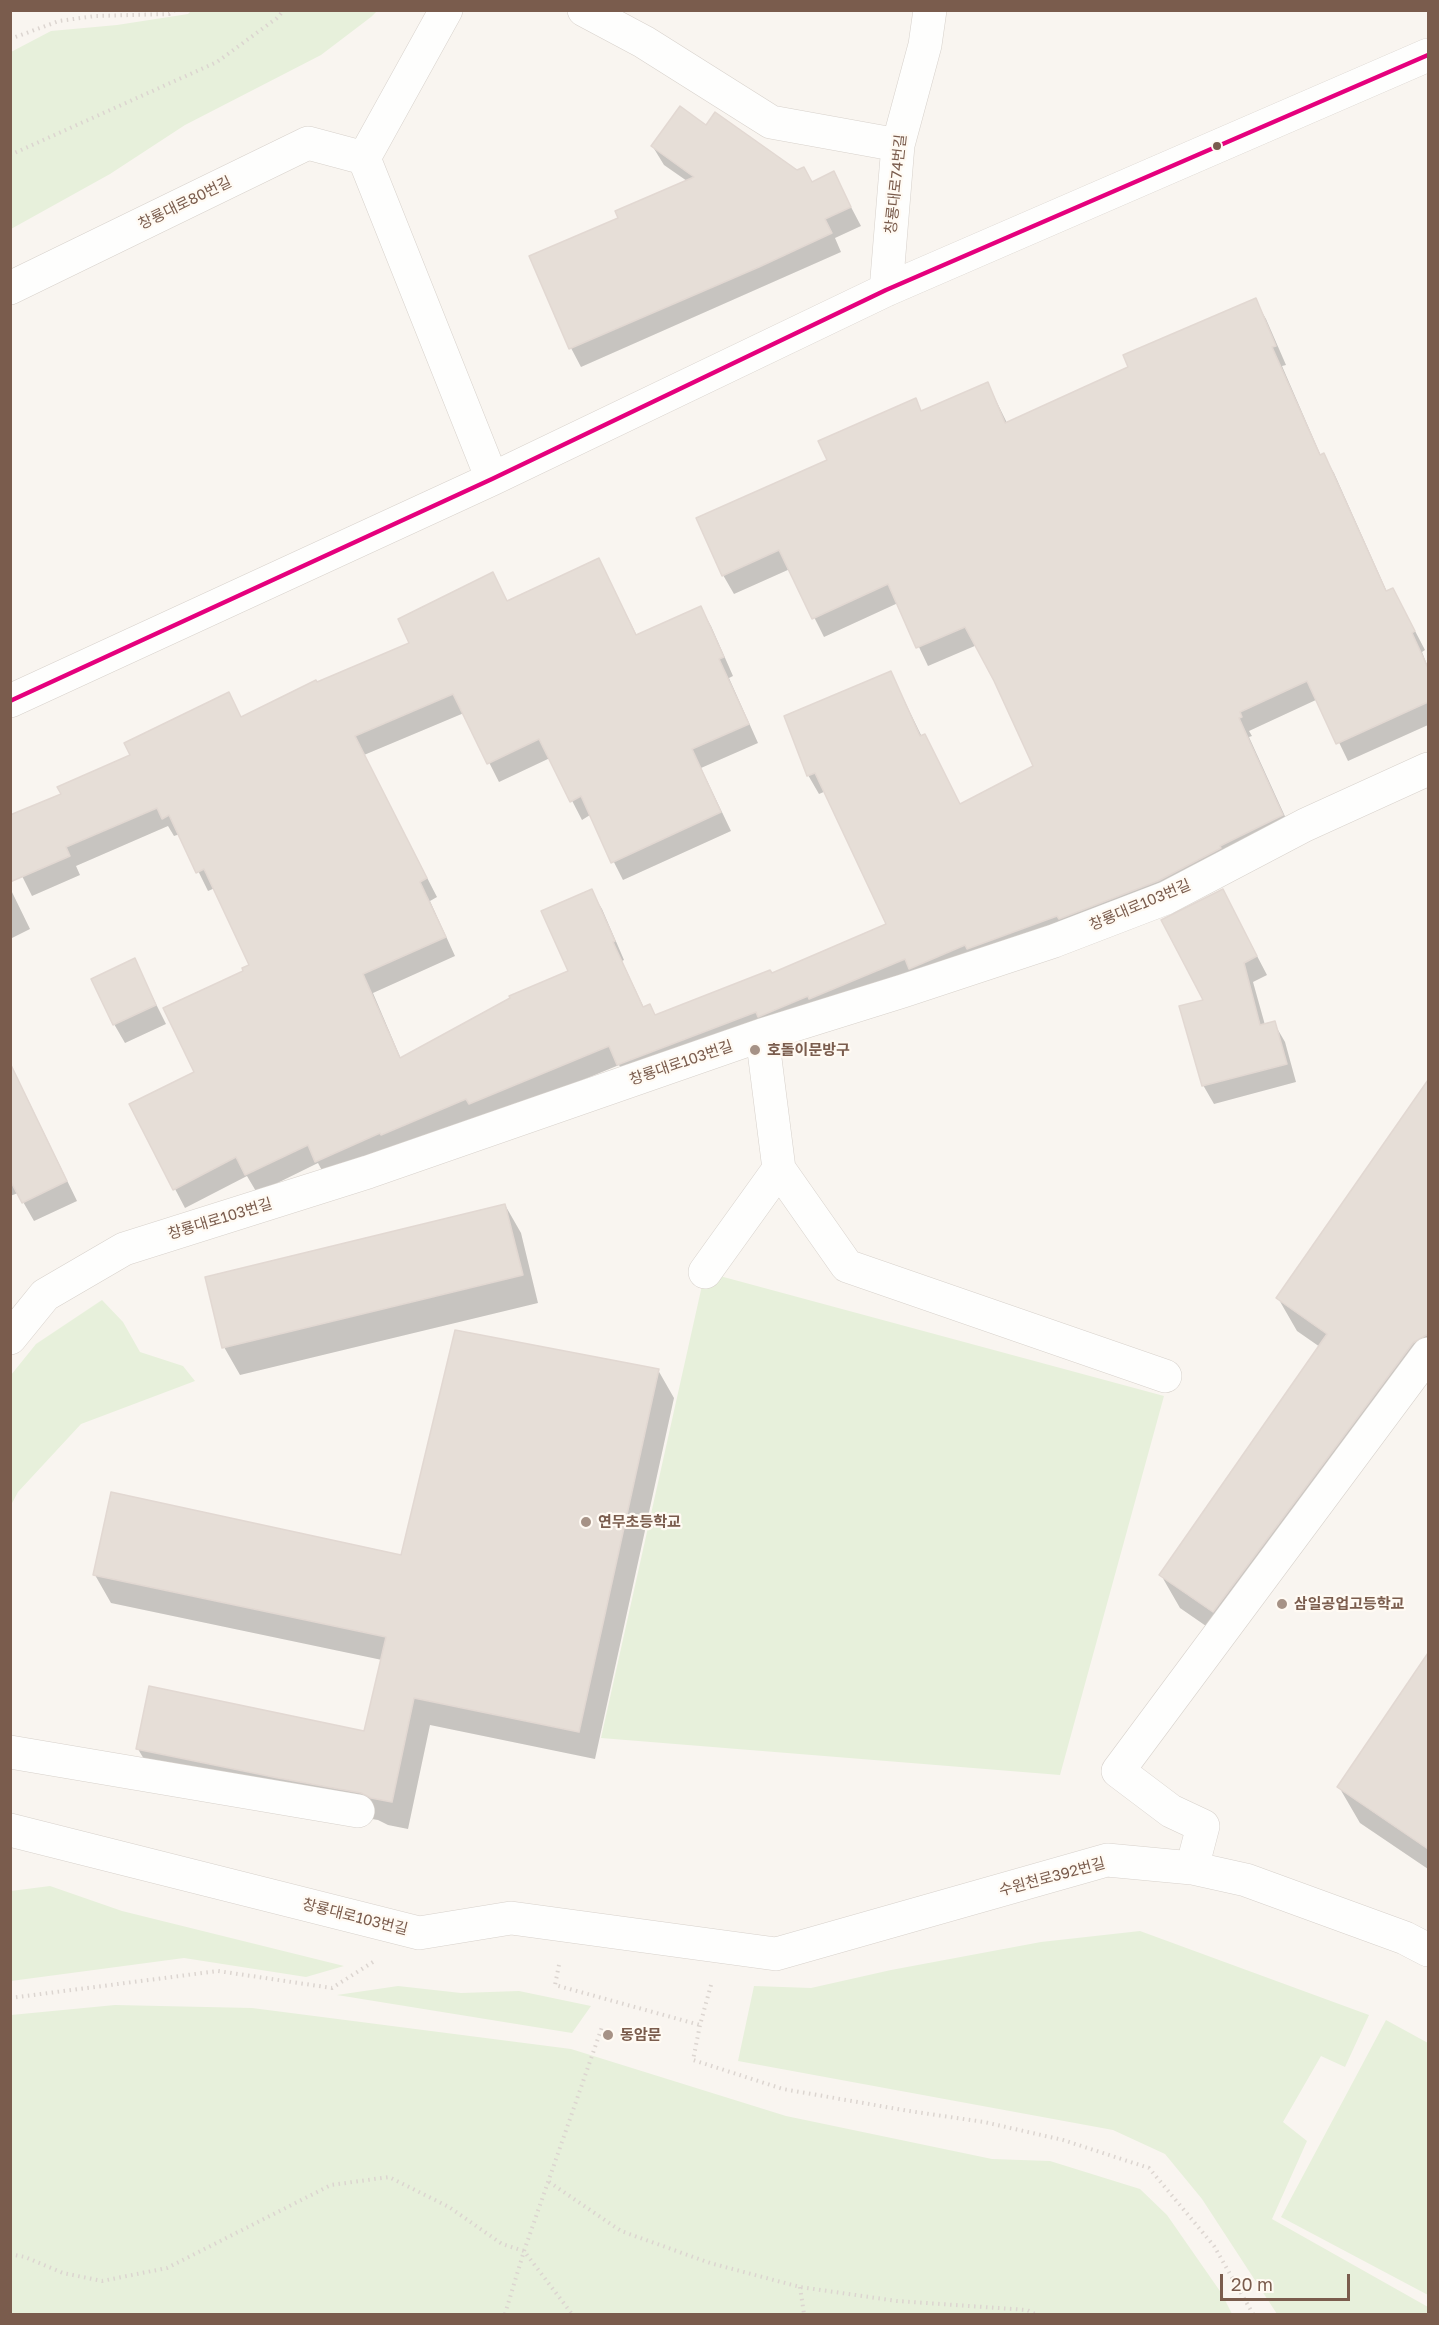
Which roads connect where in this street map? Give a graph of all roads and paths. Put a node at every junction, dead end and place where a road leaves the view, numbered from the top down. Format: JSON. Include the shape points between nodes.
{"nodes":[{"id":1,"x":175,"y":10,"type":"edge"},
{"id":2,"x":284,"y":10,"type":"edge"},
{"id":3,"x":446,"y":10,"type":"edge"},
{"id":4,"x":584,"y":10,"type":"edge"},
{"id":5,"x":930,"y":10,"type":"edge"},
{"id":6,"x":10,"y":39,"type":"edge"},
{"id":7,"x":1428,"y":55,"type":"edge"},
{"id":8,"x":898,"y":145,"type":"junction"},
{"id":9,"x":10,"y":155,"type":"edge"},
{"id":10,"x":364,"y":158,"type":"junction"},
{"id":11,"x":10,"y":288,"type":"edge"},
{"id":12,"x":886,"y":290,"type":"junction"},
{"id":13,"x":492,"y":479,"type":"junction"},
{"id":14,"x":10,"y":702,"type":"edge"},
{"id":15,"x":1428,"y":769,"type":"edge"},
{"id":16,"x":762,"y":1035,"type":"junction"},
{"id":17,"x":779,"y":1169,"type":"junction"},
{"id":18,"x":705,"y":1272,"type":"dead end"},
{"id":19,"x":10,"y":1338,"type":"edge"},
{"id":20,"x":1428,"y":1354,"type":"edge"},
{"id":21,"x":1165,"y":1376,"type":"dead end"},
{"id":22,"x":10,"y":1752,"type":"edge"},
{"id":23,"x":358,"y":1811,"type":"dead end"},
{"id":24,"x":10,"y":1830,"type":"edge"},
{"id":25,"x":1192,"y":1868,"type":"junction"},
{"id":26,"x":568,"y":1925,"type":"junction"},
{"id":27,"x":419,"y":1933,"type":"junction"},
{"id":28,"x":722,"y":1947,"type":"junction"},
{"id":29,"x":1428,"y":1950,"type":"edge"},
{"id":30,"x":776,"y":1954,"type":"joint"},
{"id":31,"x":10,"y":1998,"type":"edge"},
{"id":32,"x":700,"y":2025,"type":"junction"},
{"id":33,"x":602,"y":2027,"type":"dead end"},
{"id":34,"x":549,"y":2182,"type":"junction"},
{"id":35,"x":524,"y":2251,"type":"junction"},
{"id":36,"x":10,"y":2254,"type":"edge"},
{"id":37,"x":800,"y":2287,"type":"junction"},
{"id":38,"x":505,"y":2314,"type":"edge"},
{"id":39,"x":572,"y":2314,"type":"edge"},
{"id":40,"x":804,"y":2314,"type":"edge"},
{"id":41,"x":1035,"y":2314,"type":"edge"},
{"id":42,"x":1253,"y":2314,"type":"edge"}],
"edges":[{"from":1,"to":6,"type":"path","via":[[169,14],[58,21]]},
{"from":2,"to":9,"type":"path","via":[[217,62]]},
{"from":3,"to":10,"type":"street"},
{"from":4,"to":8,"type":"street","via":[[644,42],[771,122]]},
{"from":5,"to":8,"type":"street","name":"창룡대로74번길","via":[[925,45]]},
{"from":7,"to":12,"type":"street"},
{"from":8,"to":12,"type":"street","name":"창룡대로74번길"},
{"from":10,"to":11,"type":"street","name":"창룡대로80번길","via":[[308,143]]},
{"from":10,"to":13,"type":"street"},
{"from":12,"to":13,"type":"street"},
{"from":13,"to":14,"type":"street"},
{"from":15,"to":16,"type":"street","name":"창룡대로103번길","via":[[1305,825],[1166,898],[1054,941]]},
{"from":16,"to":17,"type":"street"},
{"from":16,"to":19,"type":"street","name":"창룡대로103번길","via":[[379,1169],[124,1249],[45,1294]]},
{"from":17,"to":18,"type":"street"},
{"from":17,"to":21,"type":"street","via":[[847,1266]]},
{"from":20,"to":25,"type":"street","via":[[1118,1772],[1171,1811],[1203,1826]]},
{"from":22,"to":23,"type":"street"},
{"from":24,"to":27,"type":"street","name":"창룡대로103번길"},
{"from":25,"to":29,"type":"street","name":"수원천로392번길","via":[[1246,1880]]},
{"from":25,"to":30,"type":"street","name":"수원천로392번길","via":[[1107,1860]]},
{"from":26,"to":27,"type":"street","name":"창룡대로103번길","via":[[512,1917]]},
{"from":26,"to":28,"type":"street","name":"창룡대로103번길"},
{"from":26,"to":32,"type":"path","via":[[555,1985]]},
{"from":27,"to":31,"type":"path","via":[[332,1988],[218,1971]]},
{"from":28,"to":30,"type":"street","name":"창룡대로103번길"},
{"from":28,"to":32,"type":"path"},
{"from":32,"to":42,"type":"path","via":[[693,2060],[760,2082],[984,2122],[1063,2140],[1149,2168],[1214,2246]]},
{"from":33,"to":34,"type":"path"},
{"from":34,"to":35,"type":"path"},
{"from":34,"to":37,"type":"path","via":[[621,2231],[710,2263]]},
{"from":35,"to":36,"type":"path","via":[[502,2244],[449,2207],[389,2177],[332,2185],[167,2268],[102,2281],[63,2273]]},
{"from":35,"to":38,"type":"path"},
{"from":35,"to":39,"type":"path"},
{"from":37,"to":40,"type":"path"},
{"from":37,"to":41,"type":"path","via":[[897,2301],[1027,2310]]}]}
